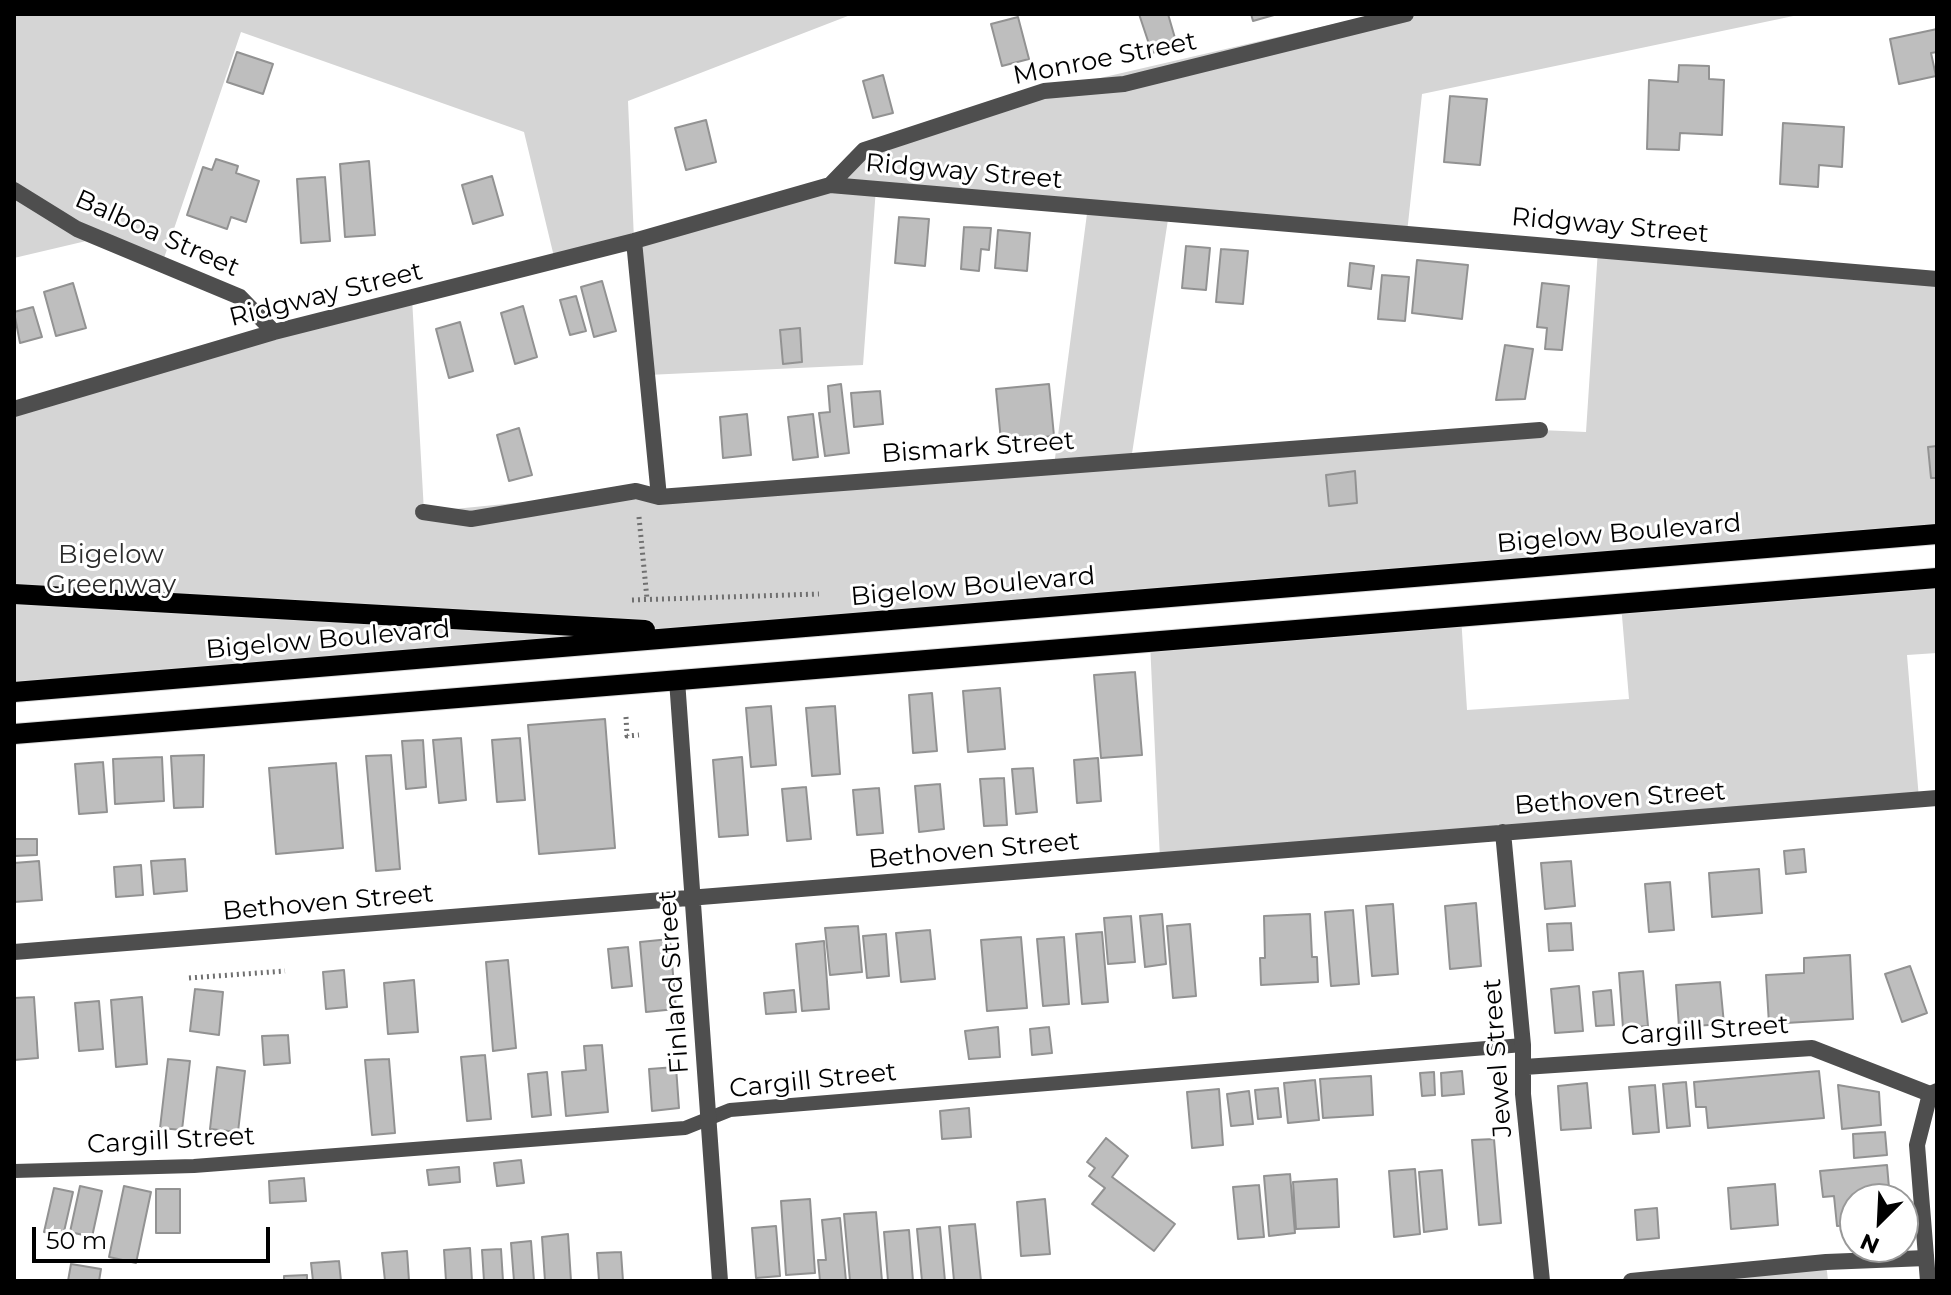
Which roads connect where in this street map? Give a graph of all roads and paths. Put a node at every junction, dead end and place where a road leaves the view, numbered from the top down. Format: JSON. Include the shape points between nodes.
{"nodes":[{"id":1,"x":1406,"y":14,"type":"edge"},
{"id":2,"x":830,"y":185,"type":"junction"},
{"id":3,"x":14,"y":190,"type":"edge"},
{"id":4,"x":634,"y":241,"type":"junction"},
{"id":5,"x":1937,"y":279,"type":"edge"},
{"id":6,"x":274,"y":332,"type":"junction"},
{"id":7,"x":14,"y":409,"type":"edge"},
{"id":8,"x":1540,"y":430,"type":"dead end"},
{"id":9,"x":659,"y":497,"type":"junction"},
{"id":10,"x":638,"y":506,"type":"dead end"},
{"id":11,"x":423,"y":512,"type":"dead end"},
{"id":12,"x":1937,"y":534,"type":"edge"},
{"id":13,"x":1937,"y":578,"type":"edge"},
{"id":14,"x":14,"y":594,"type":"edge"},
{"id":15,"x":819,"y":594,"type":"dead end"},
{"id":16,"x":647,"y":599,"type":"junction"},
{"id":17,"x":632,"y":600,"type":"dead end"},
{"id":18,"x":721,"y":634,"type":"junction"},
{"id":19,"x":677,"y":680,"type":"junction"},
{"id":20,"x":14,"y":692,"type":"edge"},
{"id":21,"x":626,"y":717,"type":"dead end"},
{"id":22,"x":14,"y":734,"type":"edge"},
{"id":23,"x":639,"y":735,"type":"dead end"},
{"id":24,"x":1937,"y":798,"type":"edge"},
{"id":25,"x":1503,"y":832,"type":"junction"},
{"id":26,"x":692,"y":898,"type":"junction"},
{"id":27,"x":14,"y":952,"type":"edge"},
{"id":28,"x":285,"y":971,"type":"dead end"},
{"id":29,"x":189,"y":978,"type":"dead end"},
{"id":30,"x":1523,"y":1045,"type":"junction"},
{"id":31,"x":1524,"y":1067,"type":"junction"},
{"id":32,"x":1934,"y":1092,"type":"edge"},
{"id":33,"x":708,"y":1119,"type":"junction"},
{"id":34,"x":14,"y":1171,"type":"edge"},
{"id":35,"x":1931,"y":1257,"type":"edge"},
{"id":36,"x":720,"y":1281,"type":"edge"},
{"id":37,"x":1542,"y":1281,"type":"edge"},
{"id":38,"x":1631,"y":1281,"type":"edge"},
{"id":39,"x":1928,"y":1281,"type":"edge"}],
"edges":[{"from":1,"to":2,"type":"street","name":"Monroe Street","via":[[1124,84],[1044,91],[864,150]]},
{"from":2,"to":4,"type":"street","name":"Ridgway Street"},
{"from":2,"to":5,"type":"street","name":"Ridgway Street"},
{"from":3,"to":6,"type":"street","name":"Balboa Street","via":[[77,229],[240,297]]},
{"from":4,"to":6,"type":"street","name":"Ridgway Street"},
{"from":4,"to":9,"type":"street"},
{"from":6,"to":7,"type":"street","name":"Ridgway Street"},
{"from":8,"to":9,"type":"street","name":"Bismark Street"},
{"from":9,"to":11,"type":"street","name":"Bismark Street","via":[[636,491],[471,519]]},
{"from":10,"to":16,"type":"path"},
{"from":12,"to":18,"type":"main road","name":"Bigelow Boulevard"},
{"from":13,"to":19,"type":"main road"},
{"from":14,"to":18,"type":"main road"},
{"from":15,"to":16,"type":"path"},
{"from":16,"to":17,"type":"path"},
{"from":18,"to":20,"type":"main road","name":"Bigelow Boulevard"},
{"from":19,"to":22,"type":"main road"},
{"from":19,"to":26,"type":"street","name":"Finland Street"},
{"from":21,"to":23,"type":"path","via":[[627,736]]},
{"from":24,"to":25,"type":"street","name":"Bethoven Street"},
{"from":25,"to":26,"type":"street","name":"Bethoven Street"},
{"from":25,"to":30,"type":"street","name":"Jewel Street"},
{"from":26,"to":27,"type":"street","name":"Bethoven Street"},
{"from":26,"to":33,"type":"street","name":"Finland Street"},
{"from":28,"to":29,"type":"path"},
{"from":30,"to":31,"type":"street","name":"Jewel Street"},
{"from":30,"to":33,"type":"lane","name":"Cargill Street","via":[[730,1110]]},
{"from":31,"to":32,"type":"street","name":"Cargill Street","via":[[1812,1048]]},
{"from":31,"to":37,"type":"street","name":"Jewel Street"},
{"from":32,"to":35,"type":"street","via":[[1917,1145]]},
{"from":33,"to":34,"type":"lane","name":"Cargill Street","via":[[685,1128],[210,1165]]},
{"from":33,"to":36,"type":"street","name":"Finland Street"},
{"from":35,"to":38,"type":"street"},
{"from":35,"to":39,"type":"street"}]}
